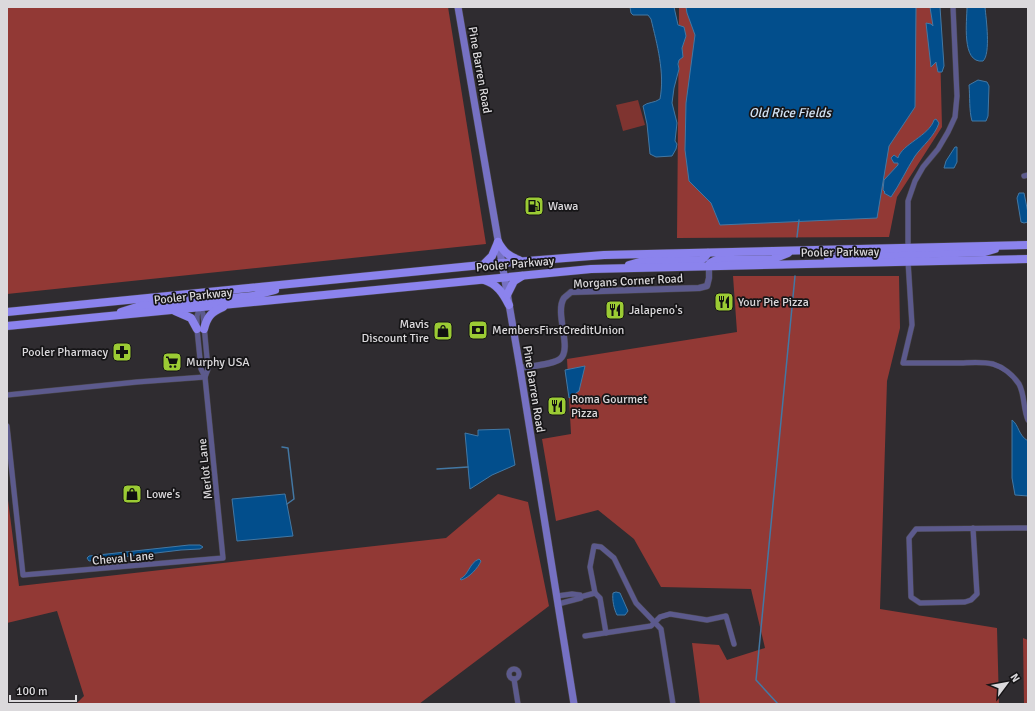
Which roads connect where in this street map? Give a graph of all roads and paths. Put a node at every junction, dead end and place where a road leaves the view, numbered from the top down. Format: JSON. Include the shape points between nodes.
{"nodes":[{"id":1,"x":458,"y":7,"type":"edge"},
{"id":2,"x":953,"y":7,"type":"edge"},
{"id":3,"x":498,"y":242,"type":"junction"},
{"id":4,"x":1028,"y":246,"type":"edge"},
{"id":5,"x":797,"y":251,"type":"junction"},
{"id":6,"x":708,"y":253,"type":"junction"},
{"id":7,"x":908,"y":255,"type":"junction"},
{"id":8,"x":1028,"y":259,"type":"edge"},
{"id":9,"x":524,"y":261,"type":"junction"},
{"id":10,"x":502,"y":263,"type":"junction"},
{"id":11,"x":482,"y":265,"type":"junction"},
{"id":12,"x":709,"y":266,"type":"junction"},
{"id":13,"x":617,"y":269,"type":"junction"},
{"id":14,"x":525,"y":275,"type":"junction"},
{"id":15,"x":504,"y":277,"type":"junction"},
{"id":16,"x":481,"y":279,"type":"junction"},
{"id":17,"x":294,"y":284,"type":"junction"},
{"id":18,"x":507,"y":294,"type":"junction"},
{"id":19,"x":199,"y":300,"type":"junction"},
{"id":20,"x":227,"y":304,"type":"junction"},
{"id":21,"x":509,"y":304,"type":"junction"},
{"id":22,"x":172,"y":310,"type":"junction"},
{"id":23,"x":7,"y":312,"type":"edge"},
{"id":24,"x":104,"y":317,"type":"junction"},
{"id":25,"x":9,"y":327,"type":"edge"},
{"id":26,"x":201,"y":329,"type":"junction"},
{"id":27,"x":520,"y":368,"type":"junction"},
{"id":28,"x":205,"y":377,"type":"junction"},
{"id":29,"x":7,"y":395,"type":"edge"},
{"id":30,"x":1028,"y":420,"type":"edge"},
{"id":31,"x":7,"y":426,"type":"edge"},
{"id":32,"x":973,"y":528,"type":"junction"},
{"id":33,"x":1028,"y":528,"type":"edge"},
{"id":34,"x":223,"y":558,"type":"joint"},
{"id":35,"x":595,"y":593,"type":"junction"},
{"id":36,"x":557,"y":600,"type":"junction"},
{"id":37,"x":655,"y":622,"type":"junction"},
{"id":38,"x":606,"y":633,"type":"junction"},
{"id":39,"x":584,"y":636,"type":"dead end"},
{"id":40,"x":734,"y":644,"type":"dead end"},
{"id":41,"x":514,"y":680,"type":"dead end"},
{"id":42,"x":518,"y":704,"type":"edge"},
{"id":43,"x":574,"y":704,"type":"edge"},
{"id":44,"x":673,"y":704,"type":"edge"}],
"edges":[{"from":1,"to":3,"type":"main road","name":"Pine Barren Road"},
{"from":2,"to":7,"type":"street","via":[[957,96],[955,117],[938,149],[923,167],[908,202]]},
{"from":3,"to":9,"type":"main road","via":[[506,254]]},
{"from":3,"to":10,"type":"main road","name":"Pine Barren Road"},
{"from":3,"to":11,"type":"main road","via":[[492,256]]},
{"from":4,"to":7,"type":"main road","via":[[1006,246],[985,252]]},
{"from":5,"to":6,"type":"main road","name":"Pooler Parkway"},
{"from":5,"to":7,"type":"main road","name":"Pooler Parkway"},
{"from":5,"to":12,"type":"main road","via":[[773,259],[716,260]]},
{"from":6,"to":9,"type":"main road","name":"Pooler Parkway"},
{"from":6,"to":13,"type":"main road","via":[[701,260],[643,261]]},
{"from":7,"to":8,"type":"main road","name":"Pooler Parkway"},
{"from":7,"to":12,"type":"main road","name":"Pooler Parkway","via":[[843,257],[812,264]]},
{"from":7,"to":30,"type":"street","via":[[912,325],[903,363],[990,363],[998,366],[1011,375],[1019,385]]},
{"from":9,"to":10,"type":"main road","name":"Pooler Parkway"},
{"from":10,"to":11,"type":"main road","name":"Pooler Parkway"},
{"from":10,"to":15,"type":"main road","name":"Pine Barren Road"},
{"from":11,"to":17,"type":"main road","name":"Pooler Parkway"},
{"from":12,"to":13,"type":"main road","name":"Pooler Parkway"},
{"from":12,"to":27,"type":"street","name":"Morgans Corner Road","via":[[707,286],[699,288],[571,292],[564,298],[561,306],[564,351],[561,358],[554,362]]},
{"from":13,"to":14,"type":"main road","name":"Pooler Parkway"},
{"from":14,"to":15,"type":"main road","name":"Pooler Parkway"},
{"from":14,"to":18,"type":"main road","via":[[514,281]]},
{"from":15,"to":16,"type":"main road","name":"Pooler Parkway"},
{"from":15,"to":18,"type":"main road","name":"Pine Barren Road"},
{"from":16,"to":20,"type":"main road","name":"Pooler Parkway"},
{"from":16,"to":21,"type":"main road","via":[[495,285]]},
{"from":17,"to":19,"type":"main road","name":"Pooler Parkway"},
{"from":17,"to":19,"type":"main road","via":[[253,296],[204,302]]},
{"from":18,"to":21,"type":"main road","name":"Pine Barren Road"},
{"from":19,"to":20,"type":"main road","name":"Pooler Parkway"},
{"from":19,"to":22,"type":"main road","name":"Pooler Parkway"},
{"from":19,"to":23,"type":"main road","name":"Pooler Parkway"},
{"from":19,"to":24,"type":"main road","via":[[140,306]]},
{"from":19,"to":26,"type":"street","name":"Merlot Lane","via":[[203,314]]},
{"from":20,"to":26,"type":"main road","via":[[211,314]]},
{"from":21,"to":27,"type":"main road","name":"Pine Barren Road"},
{"from":22,"to":24,"type":"main road","name":"Pooler Parkway"},
{"from":22,"to":26,"type":"main road","via":[[191,318]]},
{"from":24,"to":25,"type":"main road","name":"Pooler Parkway"},
{"from":26,"to":28,"type":"street","name":"Merlot Lane","via":[[201,369]]},
{"from":27,"to":36,"type":"main road","name":"Pine Barren Road"},
{"from":28,"to":29,"type":"street"},
{"from":28,"to":34,"type":"street","name":"Merlot Lane"},
{"from":31,"to":34,"type":"street","name":"Cheval Lane","via":[[24,575]]},
{"from":32,"to":32,"type":"street","via":[[916,529],[909,538],[911,597],[920,603],[965,602],[977,594]]},
{"from":32,"to":33,"type":"street"},
{"from":35,"to":36,"type":"street"},
{"from":35,"to":37,"type":"street","via":[[590,565],[594,546],[600,546],[615,560],[636,602]]},
{"from":35,"to":38,"type":"street","via":[[601,600]]},
{"from":36,"to":43,"type":"main road","name":"Pine Barren Road"},
{"from":37,"to":38,"type":"street","via":[[651,626]]},
{"from":37,"to":40,"type":"street","via":[[660,617],[672,614],[707,620],[726,616]]},
{"from":37,"to":44,"type":"street","via":[[661,631]]},
{"from":38,"to":39,"type":"street"},
{"from":41,"to":42,"type":"street"}]}
